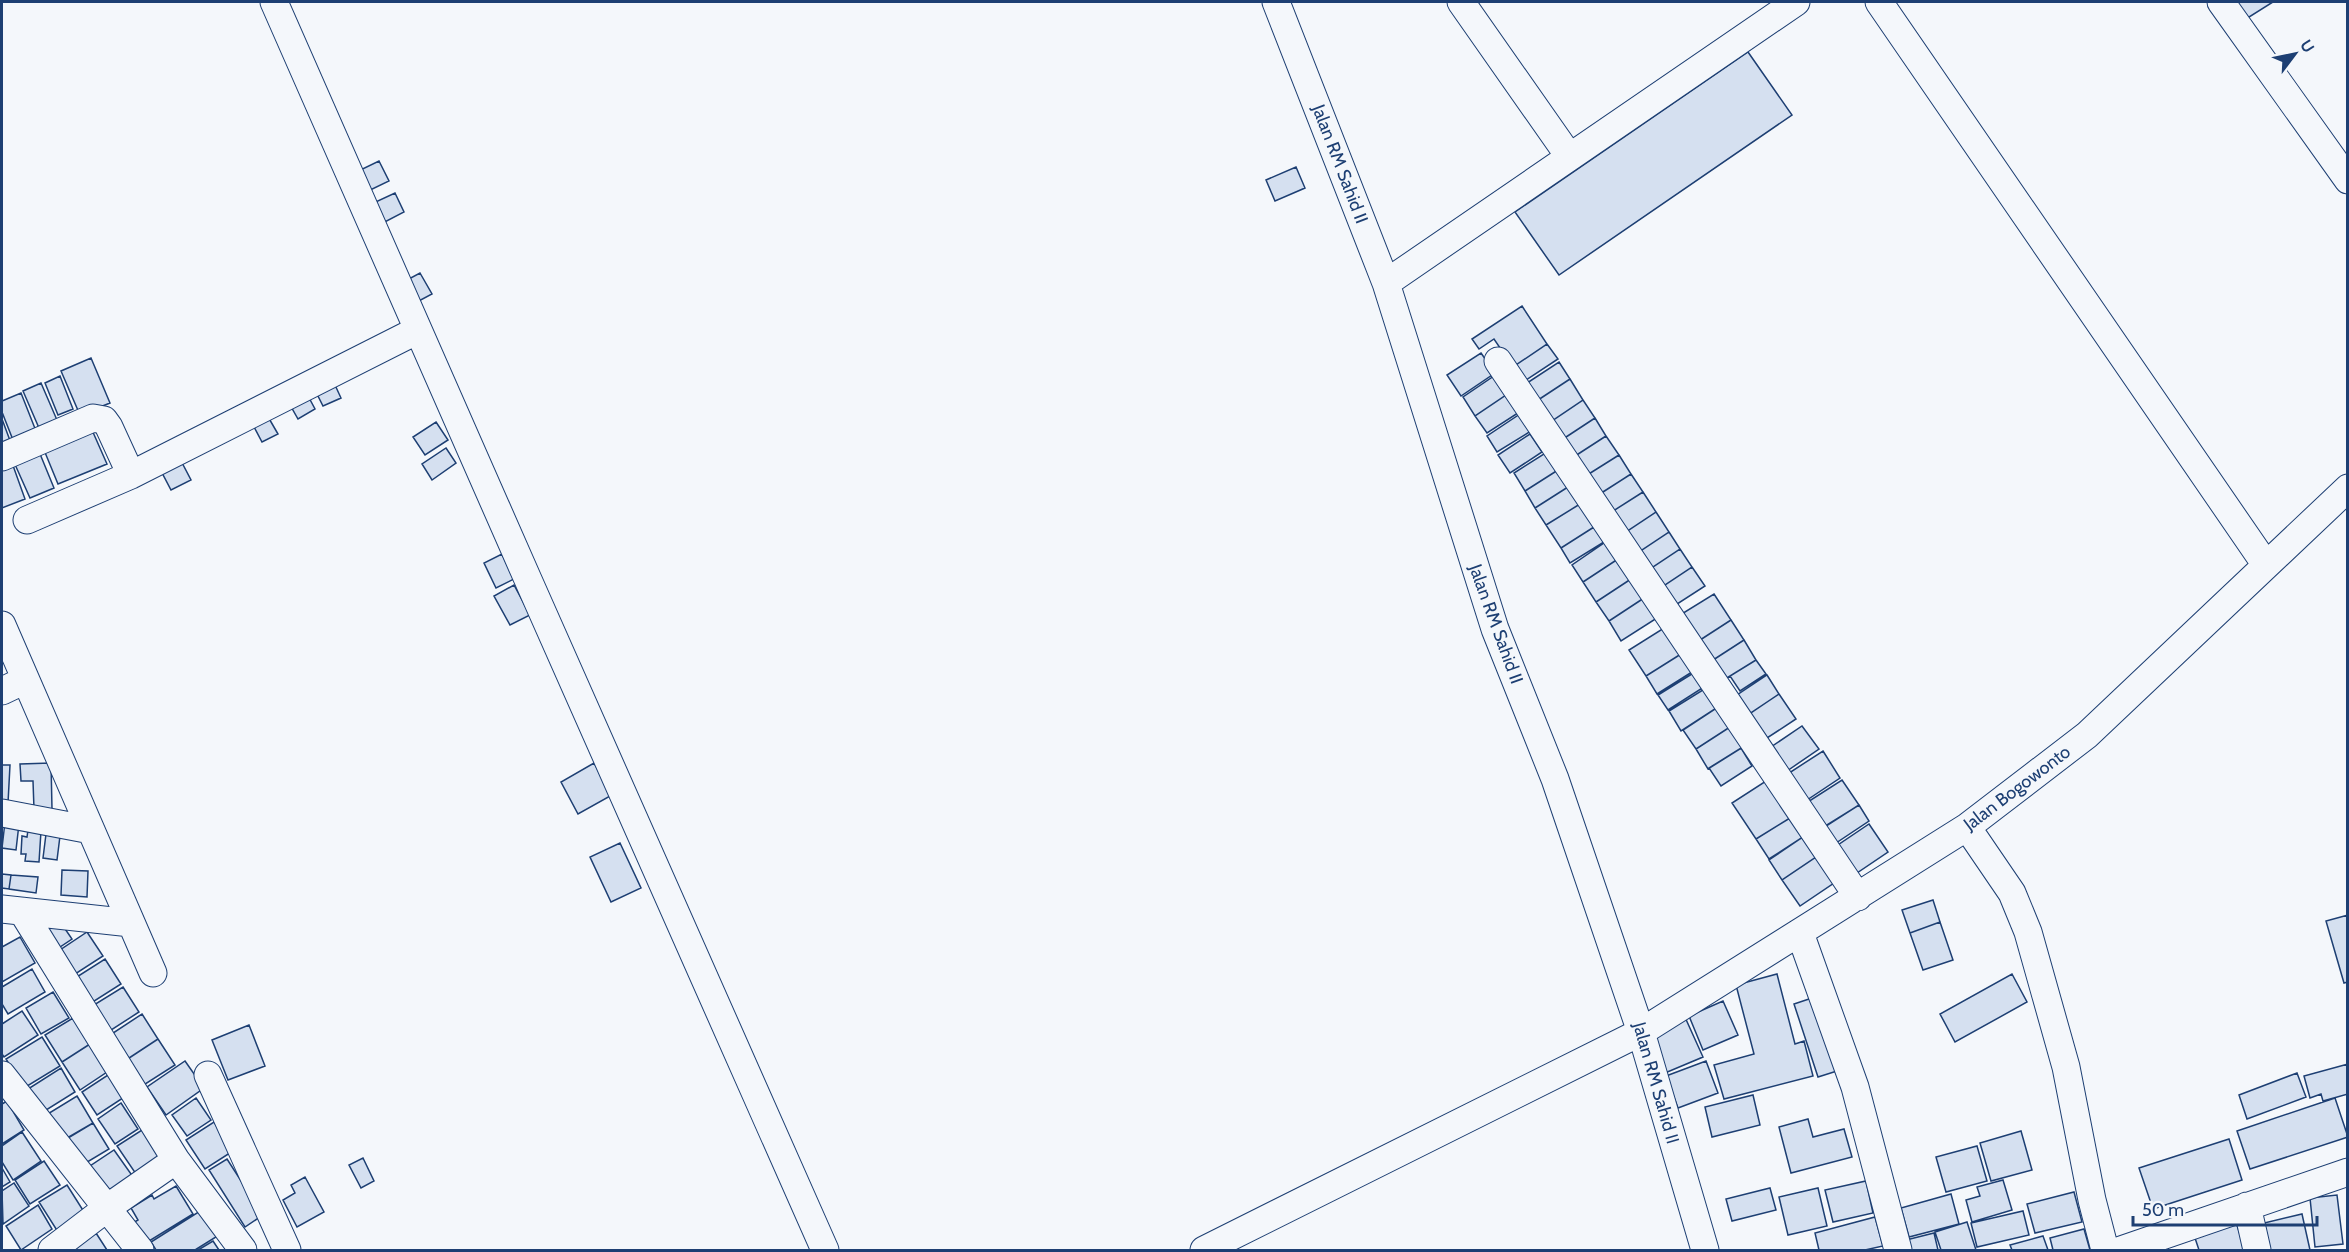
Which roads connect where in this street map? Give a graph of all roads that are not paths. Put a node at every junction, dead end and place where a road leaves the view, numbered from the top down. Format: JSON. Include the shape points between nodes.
{"nodes":[{"id":1,"x":274,"y":2,"type":"edge"},
{"id":2,"x":1276,"y":2,"type":"edge"},
{"id":3,"x":1461,"y":2,"type":"edge"},
{"id":4,"x":1796,"y":2,"type":"edge"},
{"id":5,"x":1879,"y":2,"type":"edge"},
{"id":6,"x":2221,"y":2,"type":"edge"},
{"id":7,"x":1569,"y":156,"type":"junction"},
{"id":8,"x":2348,"y":180,"type":"edge"},
{"id":9,"x":1386,"y":283,"type":"junction"},
{"id":10,"x":416,"y":331,"type":"junction"},
{"id":11,"x":1498,"y":361,"type":"dead end"},
{"id":12,"x":2,"y":457,"type":"edge"},
{"id":13,"x":131,"y":475,"type":"junction"},
{"id":14,"x":2348,"y":488,"type":"edge"},
{"id":15,"x":27,"y":520,"type":"dead end"},
{"id":16,"x":2266,"y":565,"type":"junction"},
{"id":17,"x":2,"y":625,"type":"edge"},
{"id":18,"x":13,"y":686,"type":"edge"},
{"id":19,"x":2,"y":813,"type":"edge"},
{"id":20,"x":1967,"y":827,"type":"junction"},
{"id":21,"x":91,"y":830,"type":"junction"},
{"id":22,"x":1857,"y":897,"type":"junction"},
{"id":23,"x":12,"y":910,"type":"edge"},
{"id":24,"x":131,"y":923,"type":"junction"},
{"id":25,"x":1800,"y":933,"type":"junction"},
{"id":26,"x":153,"y":973,"type":"dead end"},
{"id":27,"x":1641,"y":1032,"type":"junction"},
{"id":28,"x":208,"y":1075,"type":"dead end"},
{"id":29,"x":2,"y":1076,"type":"edge"},
{"id":30,"x":176,"y":1160,"type":"junction"},
{"id":31,"x":2348,"y":1172,"type":"edge"},
{"id":32,"x":2247,"y":1206,"type":"junction"},
{"id":33,"x":107,"y":1208,"type":"junction"},
{"id":34,"x":52,"y":1251,"type":"edge"},
{"id":35,"x":140,"y":1251,"type":"edge"},
{"id":36,"x":243,"y":1251,"type":"edge"},
{"id":37,"x":287,"y":1251,"type":"edge"},
{"id":38,"x":825,"y":1251,"type":"edge"},
{"id":39,"x":1204,"y":1251,"type":"edge"},
{"id":40,"x":1705,"y":1251,"type":"edge"},
{"id":41,"x":1898,"y":1251,"type":"edge"},
{"id":42,"x":2105,"y":1251,"type":"edge"},
{"id":43,"x":2121,"y":1251,"type":"edge"},
{"id":44,"x":2257,"y":1251,"type":"edge"}],
"edges":[{"from":1,"to":10,"type":"street"},
{"from":2,"to":9,"type":"street","name":"Jalan RM Sahid II"},
{"from":3,"to":7,"type":"street"},
{"from":4,"to":7,"type":"street"},
{"from":5,"to":16,"type":"street"},
{"from":6,"to":8,"type":"street"},
{"from":7,"to":9,"type":"street"},
{"from":9,"to":27,"type":"street","name":"Jalan RM Sahid II","via":[[1495,629],[1556,779]]},
{"from":10,"to":13,"type":"street"},
{"from":10,"to":38,"type":"street"},
{"from":11,"to":22,"type":"street"},
{"from":12,"to":13,"type":"street","via":[[93,418],[104,420],[109,427]]},
{"from":13,"to":15,"type":"street"},
{"from":14,"to":16,"type":"street","name":"Jalan Bogowonto"},
{"from":16,"to":20,"type":"street","name":"Jalan Bogowonto","via":[[2087,735]]},
{"from":17,"to":18,"type":"street"},
{"from":18,"to":21,"type":"street"},
{"from":19,"to":21,"type":"street"},
{"from":20,"to":22,"type":"street","name":"Jalan Bogowonto"},
{"from":20,"to":42,"type":"street","via":[[2012,893],[2028,932],[2066,1067]]},
{"from":21,"to":24,"type":"street"},
{"from":22,"to":25,"type":"street","name":"Jalan Bogowonto"},
{"from":23,"to":24,"type":"street"},
{"from":23,"to":30,"type":"street"},
{"from":24,"to":26,"type":"street"},
{"from":25,"to":27,"type":"street","name":"Jalan Bogowonto"},
{"from":25,"to":41,"type":"street","via":[[1855,1087]]},
{"from":27,"to":39,"type":"street","name":"Jalan Bogowonto"},
{"from":27,"to":40,"type":"street","name":"Jalan RM Sahid II"},
{"from":28,"to":37,"type":"street"},
{"from":29,"to":33,"type":"street"},
{"from":30,"to":33,"type":"street"},
{"from":30,"to":36,"type":"street"},
{"from":31,"to":32,"type":"street"},
{"from":32,"to":43,"type":"street"},
{"from":32,"to":44,"type":"street"},
{"from":33,"to":34,"type":"street"},
{"from":33,"to":35,"type":"street"}]}
